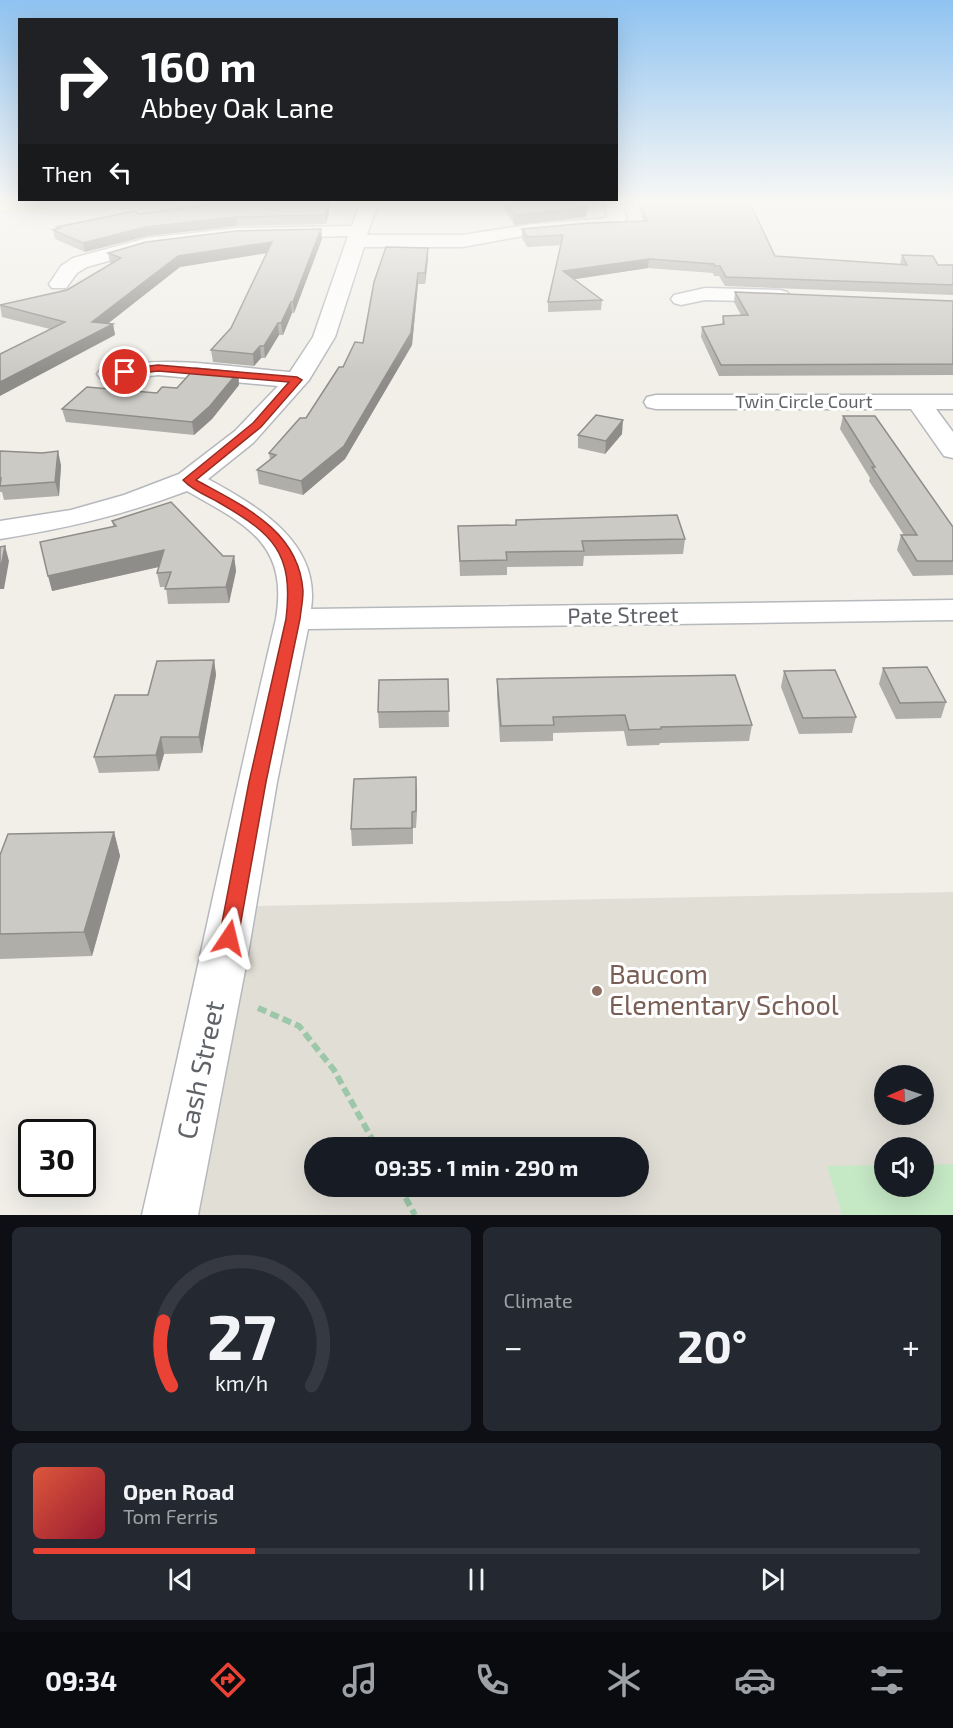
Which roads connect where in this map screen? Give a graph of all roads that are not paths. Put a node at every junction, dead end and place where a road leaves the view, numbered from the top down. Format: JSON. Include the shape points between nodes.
{"nodes":[{"id":1,"x":89,"y":260,"type":"edge"},
{"id":2,"x":350,"y":260,"type":"edge"},
{"id":3,"x":59,"y":284,"type":"dead end"},
{"id":4,"x":805,"y":297,"type":"edge"},
{"id":5,"x":681,"y":299,"type":"dead end"},
{"id":6,"x":109,"y":374,"type":"dead end"},
{"id":7,"x":297,"y":380,"type":"junction"},
{"id":8,"x":656,"y":402,"type":"dead end"},
{"id":9,"x":918,"y":402,"type":"junction"},
{"id":10,"x":953,"y":402,"type":"edge"},
{"id":11,"x":953,"y":450,"type":"edge"},
{"id":12,"x":189,"y":480,"type":"junction"},
{"id":13,"x":0,"y":530,"type":"edge"},
{"id":14,"x":953,"y":610,"type":"edge"},
{"id":15,"x":293,"y":619,"type":"junction"},
{"id":16,"x":170,"y":1215,"type":"edge"}],
"edges":[{"from":1,"to":3,"type":"street","via":[[70,268]]},
{"from":2,"to":7,"type":"street","via":[[324,337]]},
{"from":4,"to":5,"type":"street","via":[[705,294]]},
{"from":6,"to":7,"type":"street","via":[[158,368]]},
{"from":7,"to":12,"type":"street","via":[[257,425]]},
{"from":8,"to":9,"type":"street","name":"Twin Circle Court"},
{"from":9,"to":10,"type":"street","name":"Twin Circle Court"},
{"from":9,"to":11,"type":"street"},
{"from":12,"to":13,"type":"street","via":[[106,510]]},
{"from":12,"to":15,"type":"street","name":"Cash Street","via":[[252,517],[280,543],[292,567],[296,592]]},
{"from":14,"to":15,"type":"street","name":"Pate Street"},
{"from":15,"to":16,"type":"street","name":"Cash Street"}]}
